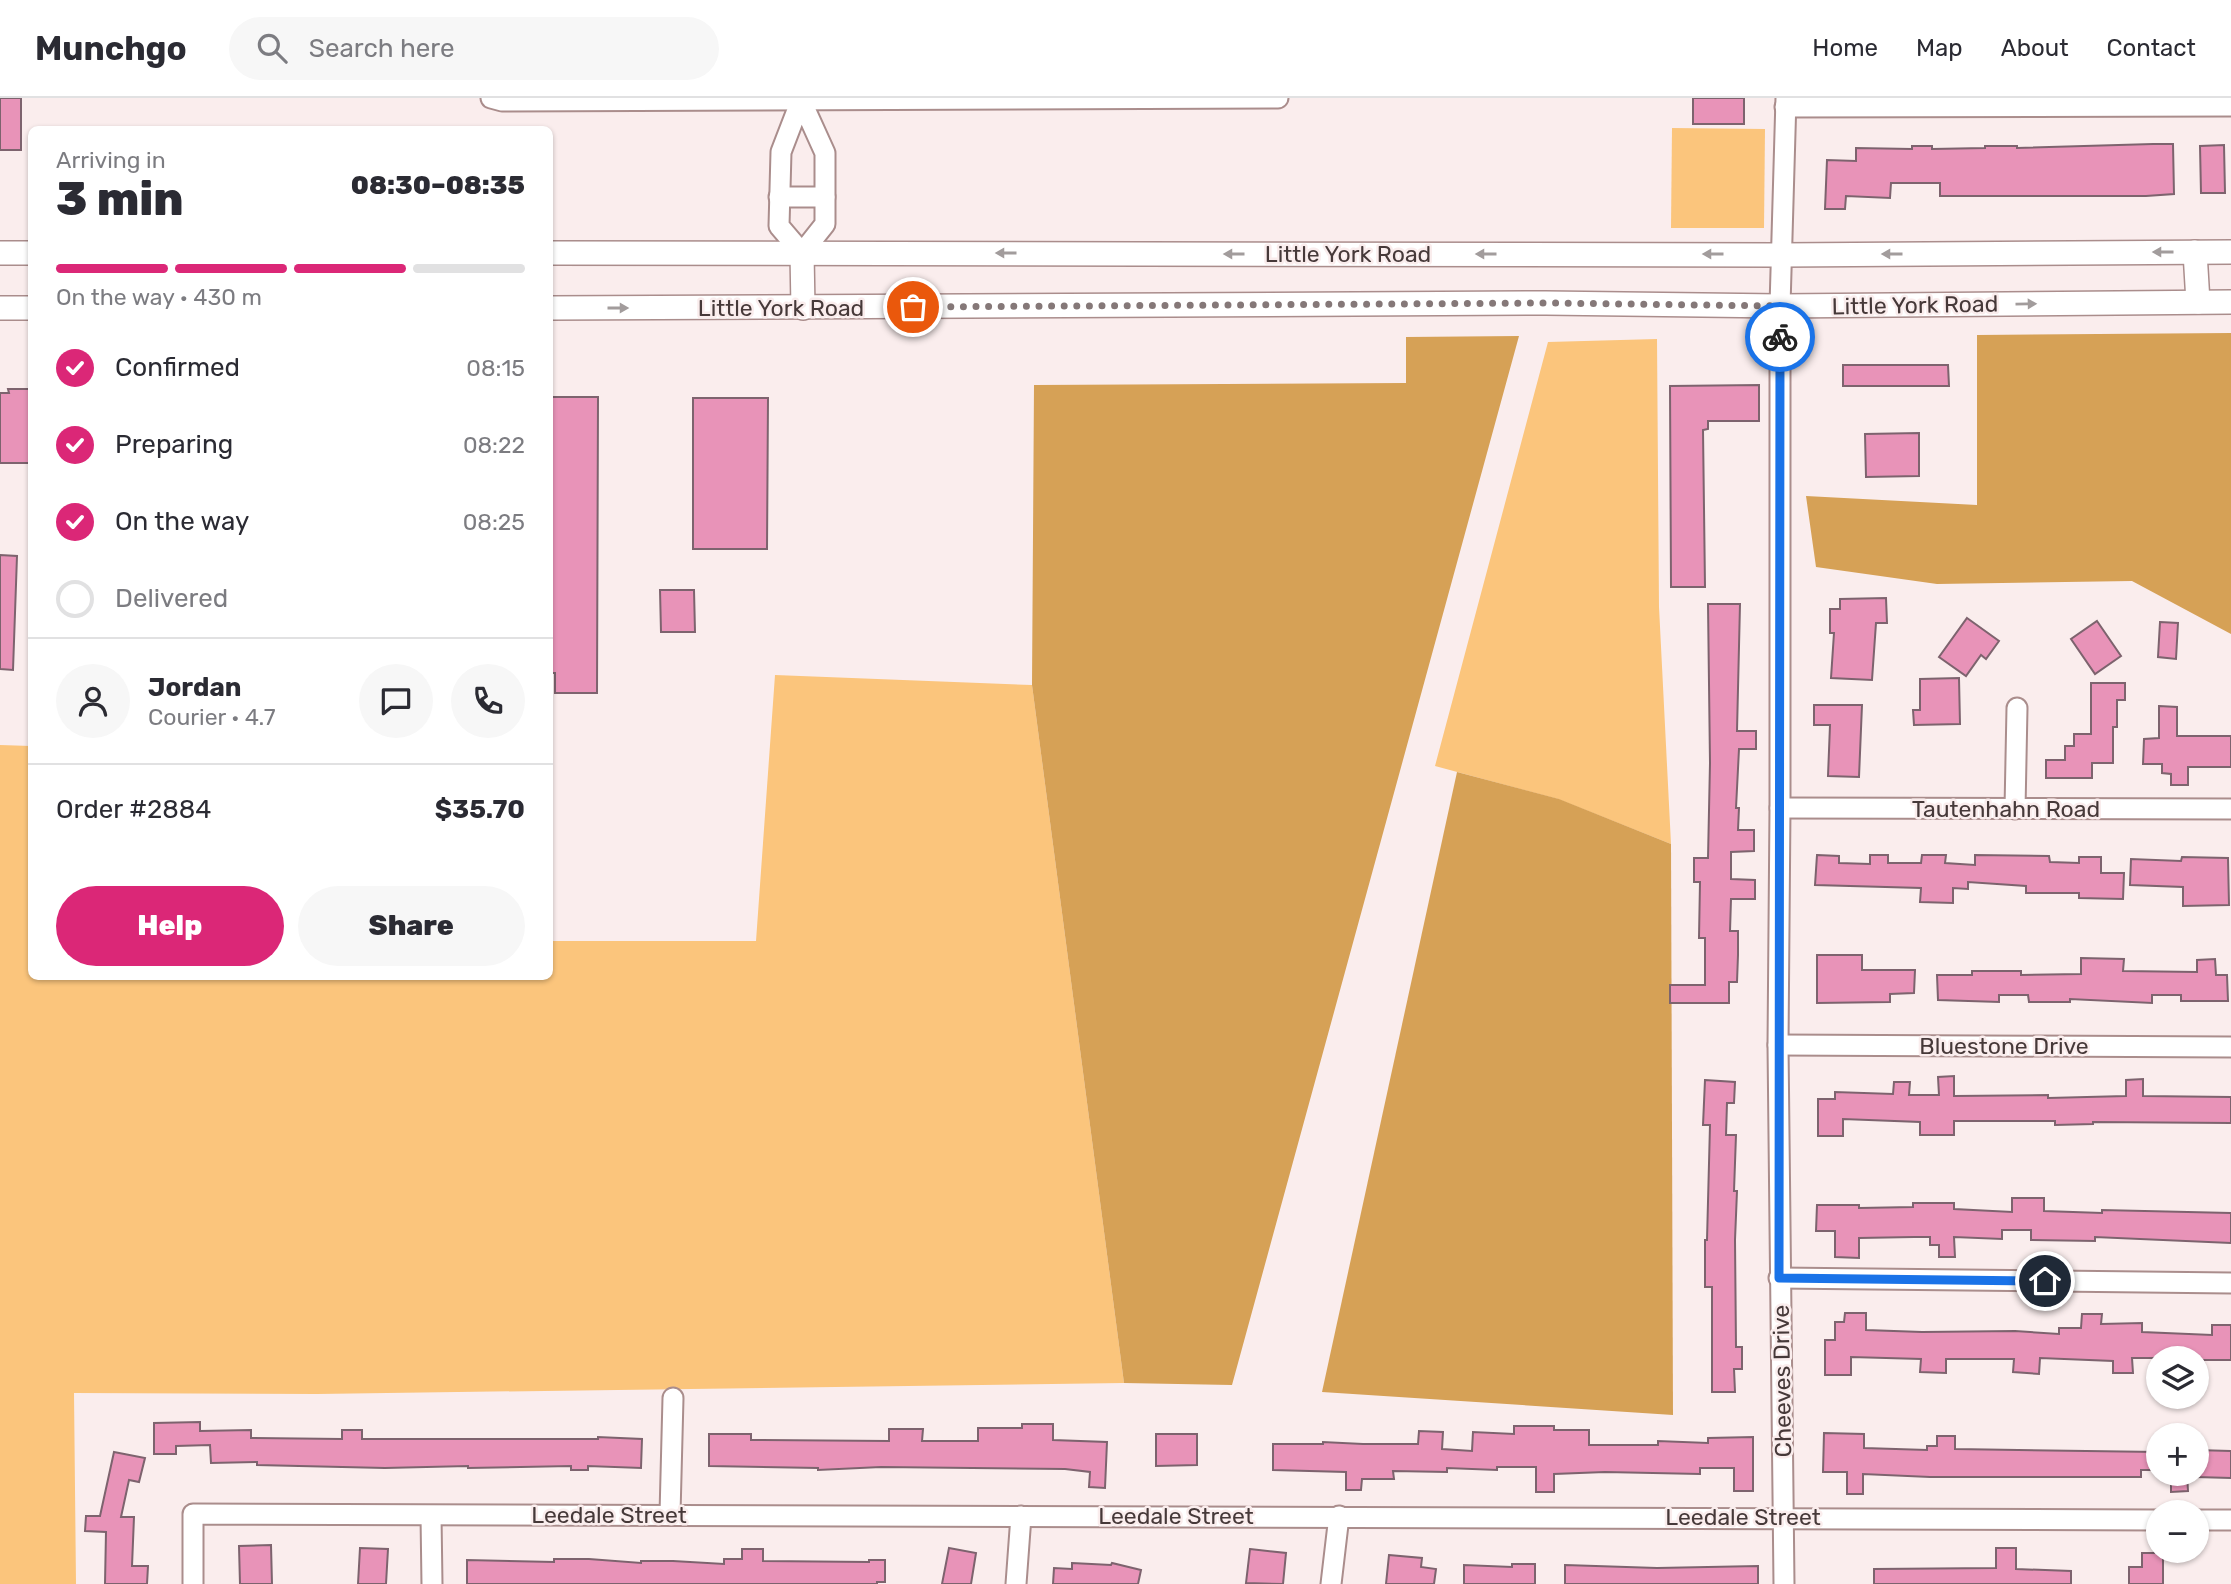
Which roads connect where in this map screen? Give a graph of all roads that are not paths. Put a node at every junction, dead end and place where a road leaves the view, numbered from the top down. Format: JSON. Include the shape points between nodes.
{"nodes":[{"id":1,"x":491,"y":98,"type":"edge"},
{"id":2,"x":1252,"y":98,"type":"edge"},
{"id":3,"x":1278,"y":98,"type":"edge"},
{"id":4,"x":801,"y":99,"type":"edge"},
{"id":5,"x":2142,"y":102,"type":"edge"},
{"id":6,"x":1786,"y":103,"type":"edge"},
{"id":7,"x":2231,"y":106,"type":"edge"},
{"id":8,"x":779,"y":197,"type":"junction"},
{"id":9,"x":825,"y":197,"type":"junction"},
{"id":10,"x":2195,"y":252,"type":"junction"},
{"id":11,"x":2231,"y":252,"type":"edge"},
{"id":12,"x":0,"y":253,"type":"edge"},
{"id":13,"x":28,"y":253,"type":"edge"},
{"id":14,"x":553,"y":253,"type":"edge"},
{"id":15,"x":802,"y":253,"type":"junction"},
{"id":16,"x":1782,"y":255,"type":"junction"},
{"id":17,"x":2197,"y":302,"type":"junction"},
{"id":18,"x":2231,"y":302,"type":"edge"},
{"id":19,"x":1780,"y":306,"type":"junction"},
{"id":20,"x":0,"y":308,"type":"edge"},
{"id":21,"x":28,"y":308,"type":"edge"},
{"id":22,"x":553,"y":308,"type":"edge"},
{"id":23,"x":803,"y":308,"type":"junction"},
{"id":24,"x":2017,"y":708,"type":"dead end"},
{"id":25,"x":1780,"y":808,"type":"junction"},
{"id":26,"x":2015,"y":809,"type":"junction"},
{"id":27,"x":2231,"y":809,"type":"edge"},
{"id":28,"x":1778,"y":1045,"type":"junction"},
{"id":29,"x":2231,"y":1047,"type":"edge"},
{"id":30,"x":1779,"y":1278,"type":"junction"},
{"id":31,"x":2231,"y":1283,"type":"edge"},
{"id":32,"x":673,"y":1398,"type":"dead end"},
{"id":33,"x":670,"y":1514,"type":"junction"},
{"id":34,"x":431,"y":1516,"type":"junction"},
{"id":35,"x":1021,"y":1516,"type":"junction"},
{"id":36,"x":1339,"y":1516,"type":"junction"},
{"id":37,"x":1785,"y":1517,"type":"junction"},
{"id":38,"x":2146,"y":1520,"type":"edge"},
{"id":39,"x":2209,"y":1520,"type":"edge"},
{"id":40,"x":2231,"y":1520,"type":"edge"},
{"id":41,"x":193,"y":1584,"type":"edge"},
{"id":42,"x":432,"y":1584,"type":"edge"},
{"id":43,"x":1016,"y":1584,"type":"edge"},
{"id":44,"x":1331,"y":1584,"type":"edge"},
{"id":45,"x":1784,"y":1584,"type":"edge"}],
"edges":[{"from":1,"to":4,"type":"street"},
{"from":2,"to":3,"type":"street"},
{"from":2,"to":4,"type":"street"},
{"from":4,"to":8,"type":"street","via":[[780,152]]},
{"from":4,"to":9,"type":"street","via":[[825,153]]},
{"from":5,"to":6,"type":"street"},
{"from":5,"to":7,"type":"street"},
{"from":6,"to":16,"type":"street","name":"Cheeves Drive"},
{"from":8,"to":9,"type":"street"},
{"from":8,"to":15,"type":"street","via":[[779,226]]},
{"from":9,"to":15,"type":"street","via":[[825,224]]},
{"from":10,"to":11,"type":"main road","name":"Little York Road"},
{"from":10,"to":16,"type":"main road","name":"Little York Road","one_way":true},
{"from":10,"to":17,"type":"main road"},
{"from":12,"to":13,"type":"main road"},
{"from":14,"to":15,"type":"main road","name":"Little York Road"},
{"from":16,"to":15,"type":"main road","name":"Little York Road","one_way":true},
{"from":15,"to":23,"type":"main road"},
{"from":16,"to":19,"type":"street","name":"Cheeves Drive"},
{"from":17,"to":18,"type":"main road","name":"Little York Road"},
{"from":19,"to":17,"type":"main road","name":"Little York Road","one_way":true},
{"from":19,"to":23,"type":"main road","name":"Little York Road","via":[[1532,303]]},
{"from":19,"to":25,"type":"street","name":"Cheeves Drive"},
{"from":20,"to":21,"type":"main road"},
{"from":22,"to":23,"type":"main road","name":"Little York Road","one_way":true},
{"from":24,"to":26,"type":"street"},
{"from":25,"to":26,"type":"street","name":"Tautenhahn Road"},
{"from":25,"to":28,"type":"street","name":"Cheeves Drive"},
{"from":26,"to":27,"type":"street","name":"Tautenhahn Road"},
{"from":28,"to":29,"type":"street","name":"Bluestone Drive"},
{"from":28,"to":30,"type":"street","name":"Cheeves Drive"},
{"from":30,"to":31,"type":"street"},
{"from":30,"to":37,"type":"street","name":"Cheeves Drive"},
{"from":32,"to":33,"type":"street"},
{"from":33,"to":34,"type":"street","name":"Leedale Street"},
{"from":33,"to":35,"type":"street","name":"Leedale Street"},
{"from":34,"to":41,"type":"street","name":"Leedale Street","via":[[193,1514]]},
{"from":34,"to":42,"type":"street"},
{"from":35,"to":36,"type":"street","name":"Leedale Street"},
{"from":35,"to":43,"type":"street"},
{"from":36,"to":37,"type":"street","name":"Leedale Street"},
{"from":36,"to":44,"type":"street"},
{"from":37,"to":38,"type":"street","name":"Leedale Street"},
{"from":37,"to":45,"type":"street","name":"Cheeves Drive"},
{"from":39,"to":40,"type":"street"}]}
